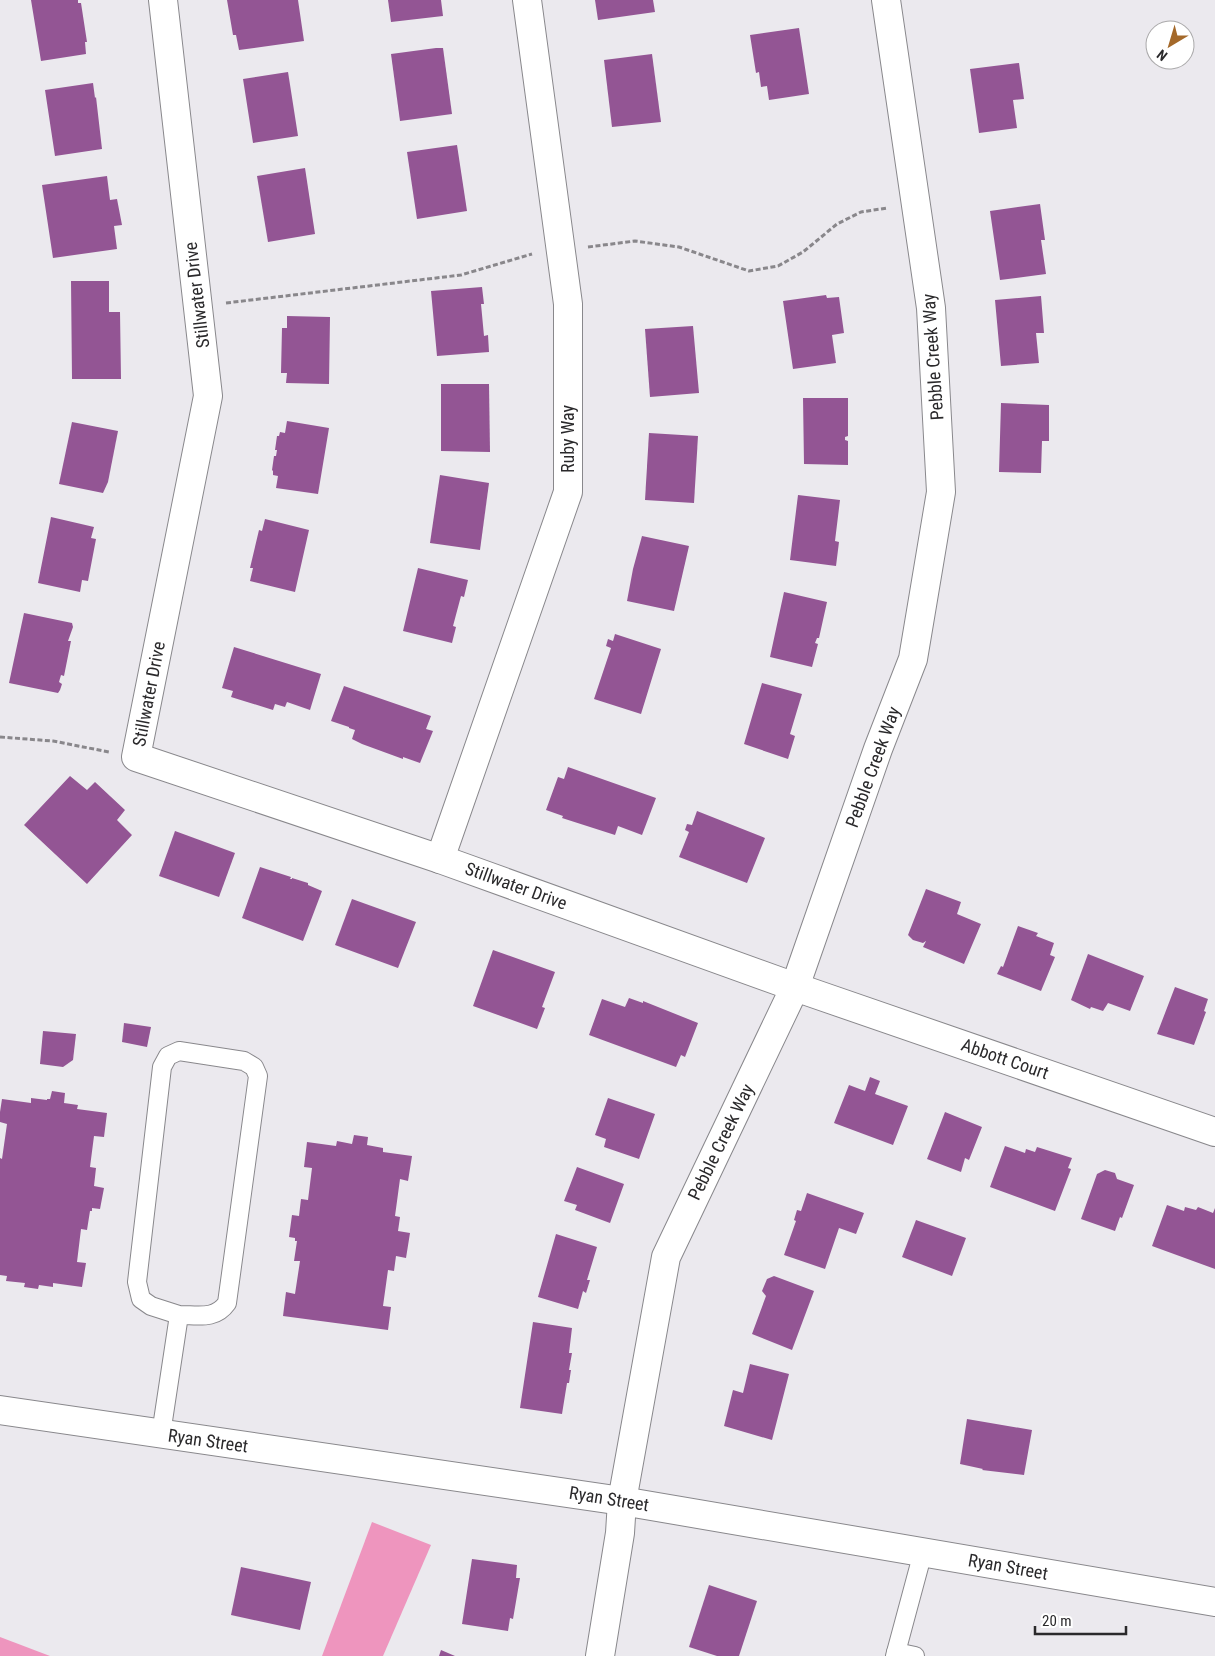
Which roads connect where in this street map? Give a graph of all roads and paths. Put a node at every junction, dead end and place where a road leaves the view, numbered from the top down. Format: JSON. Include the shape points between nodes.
{"nodes":[{"id":1,"x":163,"y":0,"type":"edge"},
{"id":2,"x":527,"y":0,"type":"edge"},
{"id":3,"x":886,"y":0,"type":"edge"},
{"id":4,"x":0,"y":737,"type":"edge"},
{"id":5,"x":136,"y":757,"type":"junction"},
{"id":6,"x":440,"y":860,"type":"junction"},
{"id":7,"x":796,"y":986,"type":"junction"},
{"id":8,"x":1215,"y":1132,"type":"edge"},
{"id":9,"x":179,"y":1315,"type":"junction"},
{"id":10,"x":0,"y":1410,"type":"edge"},
{"id":11,"x":161,"y":1434,"type":"junction"},
{"id":12,"x":622,"y":1501,"type":"junction"},
{"id":13,"x":923,"y":1552,"type":"junction"},
{"id":14,"x":1215,"y":1602,"type":"edge"},
{"id":15,"x":896,"y":1654,"type":"edge"},
{"id":16,"x":600,"y":1656,"type":"edge"},
{"id":17,"x":915,"y":1656,"type":"edge"}],
"edges":[{"from":1,"to":5,"type":"street","name":"Stillwater Drive","via":[[208,396]]},
{"from":2,"to":6,"type":"street","name":"Ruby Way","via":[[568,304],[568,492]]},
{"from":3,"to":7,"type":"street","name":"Pebble Creek Way","via":[[932,308],[941,492],[913,660],[878,749]]},
{"from":4,"to":5,"type":"path","via":[[53,741]]},
{"from":5,"to":6,"type":"street","name":"Stillwater Drive"},
{"from":6,"to":7,"type":"street","name":"Stillwater Drive"},
{"from":7,"to":8,"type":"street","name":"Abbott Court"},
{"from":7,"to":12,"type":"street","name":"Pebble Creek Way","via":[[666,1257]]},
{"from":9,"to":9,"type":"lane","via":[[151,1306],[141,1299],[138,1282],[162,1067],[168,1056],[179,1051],[244,1061],[254,1067],[258,1076],[227,1303],[221,1311],[211,1315]]},
{"from":9,"to":11,"type":"lane"},
{"from":10,"to":11,"type":"street","name":"Ryan Street"},
{"from":11,"to":12,"type":"street","name":"Ryan Street"},
{"from":12,"to":13,"type":"street","name":"Ryan Street"},
{"from":12,"to":16,"type":"street","name":"Pebble Creek Way","via":[[620,1533]]},
{"from":13,"to":14,"type":"street","name":"Ryan Street"},
{"from":13,"to":15,"type":"lane"},
{"from":15,"to":17,"type":"lane"}]}
